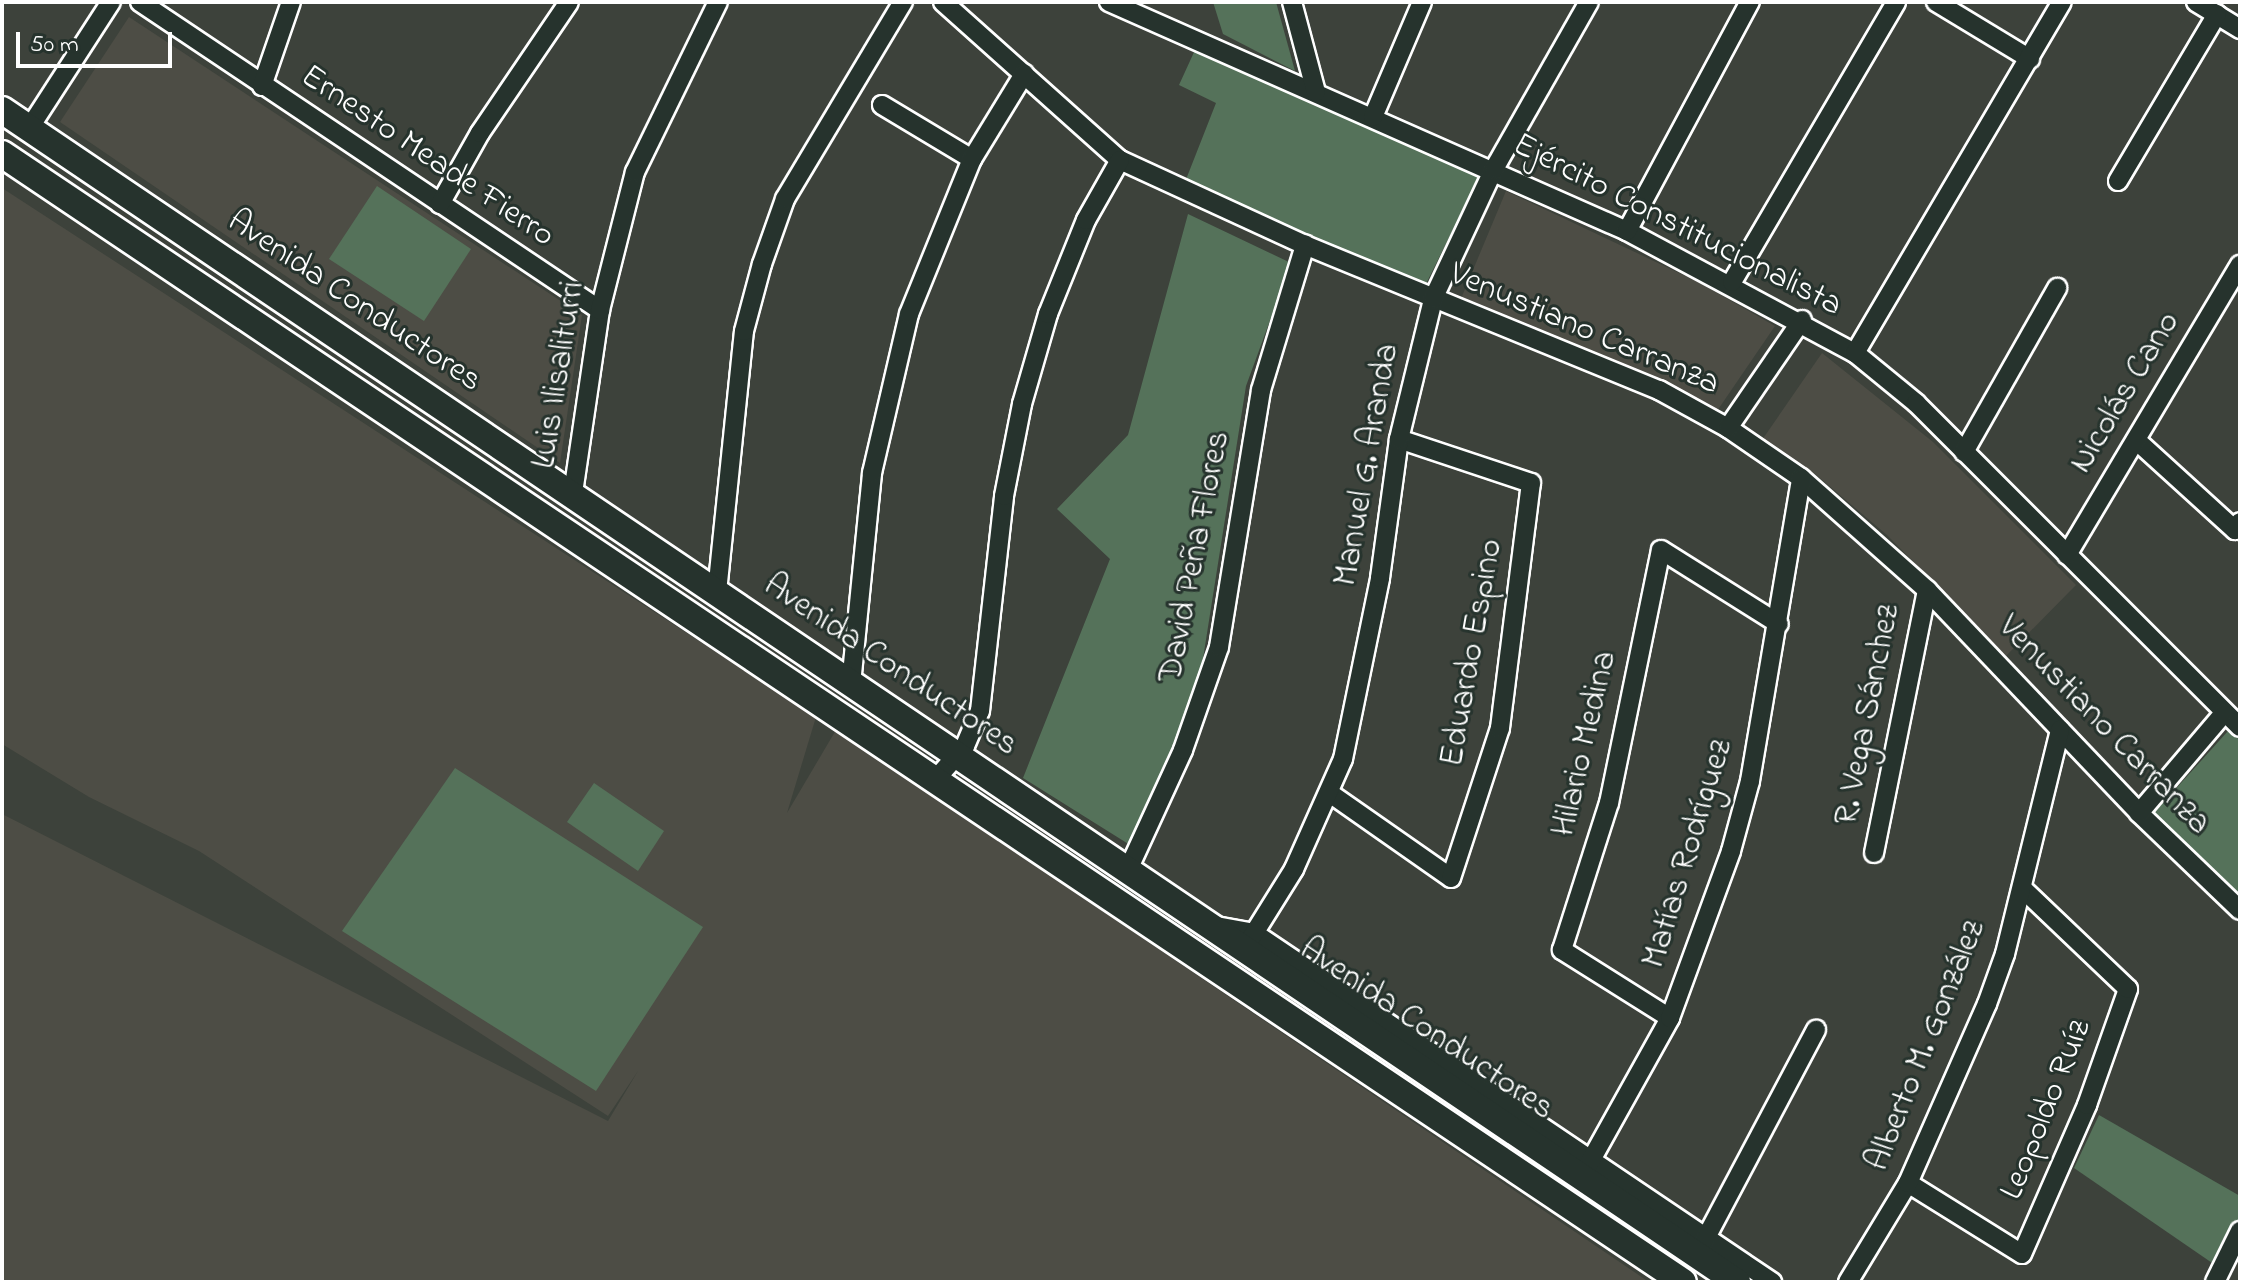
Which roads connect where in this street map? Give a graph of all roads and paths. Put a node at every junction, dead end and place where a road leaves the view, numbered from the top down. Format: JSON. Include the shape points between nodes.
{"nodes":[{"id":1,"x":111,"y":2,"type":"edge"},
{"id":2,"x":140,"y":2,"type":"edge"},
{"id":3,"x":291,"y":2,"type":"edge"},
{"id":4,"x":569,"y":2,"type":"edge"},
{"id":5,"x":718,"y":2,"type":"edge"},
{"id":6,"x":903,"y":2,"type":"edge"},
{"id":7,"x":943,"y":2,"type":"edge"},
{"id":8,"x":1109,"y":2,"type":"edge"},
{"id":9,"x":1292,"y":2,"type":"edge"},
{"id":10,"x":1422,"y":2,"type":"edge"},
{"id":11,"x":1589,"y":2,"type":"edge"},
{"id":12,"x":1750,"y":2,"type":"edge"},
{"id":13,"x":1896,"y":2,"type":"edge"},
{"id":14,"x":1936,"y":2,"type":"edge"},
{"id":15,"x":2062,"y":2,"type":"edge"},
{"id":16,"x":2196,"y":2,"type":"edge"},
{"id":17,"x":2217,"y":14,"type":"junction"},
{"id":18,"x":2240,"y":29,"type":"edge"},
{"id":19,"x":2030,"y":59,"type":"junction"},
{"id":20,"x":1024,"y":74,"type":"junction"},
{"id":21,"x":262,"y":86,"type":"junction"},
{"id":22,"x":1316,"y":92,"type":"junction"},
{"id":23,"x":882,"y":105,"type":"dead end"},
{"id":24,"x":2,"y":110,"type":"edge"},
{"id":25,"x":1373,"y":117,"type":"junction"},
{"id":26,"x":30,"y":127,"type":"junction"},
{"id":27,"x":2,"y":154,"type":"edge"},
{"id":28,"x":972,"y":159,"type":"junction"},
{"id":29,"x":1120,"y":160,"type":"junction"},
{"id":30,"x":1494,"y":169,"type":"junction"},
{"id":31,"x":2118,"y":181,"type":"dead end"},
{"id":32,"x":440,"y":204,"type":"junction"},
{"id":33,"x":1627,"y":231,"type":"junction"},
{"id":34,"x":1305,"y":245,"type":"junction"},
{"id":35,"x":2240,"y":265,"type":"edge"},
{"id":36,"x":1732,"y":282,"type":"junction"},
{"id":37,"x":2057,"y":288,"type":"dead end"},
{"id":38,"x":1433,"y":299,"type":"junction"},
{"id":39,"x":600,"y":310,"type":"junction"},
{"id":40,"x":1802,"y":320,"type":"junction"},
{"id":41,"x":1855,"y":353,"type":"junction"},
{"id":42,"x":1728,"y":428,"type":"junction"},
{"id":43,"x":1399,"y":439,"type":"junction"},
{"id":44,"x":2136,"y":440,"type":"junction"},
{"id":45,"x":1964,"y":452,"type":"junction"},
{"id":46,"x":1801,"y":478,"type":"junction"},
{"id":47,"x":573,"y":493,"type":"junction"},
{"id":48,"x":2238,"y":526,"type":"edge"},
{"id":49,"x":2067,"y":555,"type":"junction"},
{"id":50,"x":1927,"y":590,"type":"junction"},
{"id":51,"x":717,"y":592,"type":"junction"},
{"id":52,"x":1779,"y":624,"type":"junction"},
{"id":53,"x":851,"y":684,"type":"junction"},
{"id":54,"x":2224,"y":713,"type":"junction"},
{"id":55,"x":2240,"y":727,"type":"edge"},
{"id":56,"x":2060,"y":730,"type":"junction"},
{"id":57,"x":958,"y":756,"type":"junction"},
{"id":58,"x":936,"y":779,"type":"junction"},
{"id":59,"x":1331,"y":794,"type":"junction"},
{"id":60,"x":2139,"y":813,"type":"junction"},
{"id":61,"x":1874,"y":853,"type":"dead end"},
{"id":62,"x":1127,"y":872,"type":"junction"},
{"id":63,"x":2022,"y":888,"type":"junction"},
{"id":64,"x":2240,"y":910,"type":"edge"},
{"id":65,"x":1248,"y":942,"type":"junction"},
{"id":66,"x":1670,"y":1018,"type":"junction"},
{"id":67,"x":1816,"y":1030,"type":"dead end"},
{"id":68,"x":1588,"y":1169,"type":"junction"},
{"id":69,"x":1908,"y":1183,"type":"junction"},
{"id":70,"x":2240,"y":1231,"type":"edge"},
{"id":71,"x":1702,"y":1245,"type":"junction"},
{"id":72,"x":1683,"y":1282,"type":"edge"},
{"id":73,"x":1737,"y":1282,"type":"edge"},
{"id":74,"x":1772,"y":1282,"type":"edge"},
{"id":75,"x":1848,"y":1282,"type":"edge"},
{"id":76,"x":2215,"y":1282,"type":"edge"}],
"edges":[{"from":1,"to":26,"type":"street"},
{"from":2,"to":21,"type":"street","name":"Ernesto Meade Fierro"},
{"from":3,"to":21,"type":"street"},
{"from":4,"to":32,"type":"street","via":[[480,133]]},
{"from":5,"to":39,"type":"street","name":"Luis Ilisaliturri","via":[[635,172]]},
{"from":6,"to":51,"type":"street","via":[[785,199],[762,264],[744,331]]},
{"from":7,"to":20,"type":"street","name":"Venustiano Carranza"},
{"from":8,"to":22,"type":"street","name":"Ejército Constitucionalista"},
{"from":9,"to":22,"type":"street"},
{"from":10,"to":25,"type":"street"},
{"from":11,"to":30,"type":"street","name":"Manuel G. Aranda"},
{"from":12,"to":33,"type":"street"},
{"from":13,"to":36,"type":"street"},
{"from":14,"to":19,"type":"street"},
{"from":15,"to":19,"type":"street"},
{"from":16,"to":17,"type":"street"},
{"from":17,"to":18,"type":"street"},
{"from":17,"to":31,"type":"street"},
{"from":19,"to":41,"type":"street"},
{"from":20,"to":28,"type":"street"},
{"from":20,"to":29,"type":"street","name":"Venustiano Carranza"},
{"from":21,"to":32,"type":"street","name":"Ernesto Meade Fierro"},
{"from":22,"to":25,"type":"street","name":"Ejército Constitucionalista"},
{"from":23,"to":28,"type":"street"},
{"from":24,"to":26,"type":"main road","name":"Avenida Conductores"},
{"from":25,"to":30,"type":"street","name":"Ejército Constitucionalista"},
{"from":26,"to":47,"type":"main road","name":"Avenida Conductores"},
{"from":27,"to":58,"type":"main road","name":"Avenida Conductores"},
{"from":28,"to":53,"type":"street","via":[[924,269],[895,364],[872,473]]},
{"from":29,"to":34,"type":"street","name":"Venustiano Carranza"},
{"from":29,"to":57,"type":"street","via":[[1067,261],[1022,404],[1004,496],[980,711]]},
{"from":30,"to":33,"type":"street","name":"Ejército Constitucionalista"},
{"from":30,"to":38,"type":"street","name":"Manuel G. Aranda"},
{"from":32,"to":39,"type":"street","name":"Ernesto Meade Fierro"},
{"from":33,"to":36,"type":"street","name":"Ejército Constitucionalista"},
{"from":34,"to":38,"type":"street","name":"Venustiano Carranza"},
{"from":34,"to":62,"type":"street","name":"David Peña Flores","via":[[1261,390],[1219,647],[1183,750]]},
{"from":35,"to":44,"type":"street","name":"Nicolás Cano"},
{"from":36,"to":40,"type":"street","name":"Ejército Constitucionalista"},
{"from":37,"to":45,"type":"street"},
{"from":38,"to":42,"type":"street","name":"Venustiano Carranza","via":[[1631,377]]},
{"from":38,"to":43,"type":"street","name":"Manuel G. Aranda"},
{"from":39,"to":47,"type":"street","name":"Luis Ilisaliturri"},
{"from":40,"to":41,"type":"street","name":"Ejército Constitucionalista"},
{"from":40,"to":42,"type":"street"},
{"from":41,"to":45,"type":"street","name":"Ejército Constitucionalista"},
{"from":42,"to":46,"type":"street","name":"Venustiano Carranza"},
{"from":43,"to":59,"type":"street","name":"Manuel G. Aranda","via":[[1380,578],[1349,740]]},
{"from":43,"to":59,"type":"street","name":"Eduardo Espino","via":[[1531,483],[1500,728],[1451,878]]},
{"from":44,"to":48,"type":"street"},
{"from":44,"to":49,"type":"street","name":"Nicolás Cano"},
{"from":45,"to":49,"type":"street","name":"Ejército Constitucionalista"},
{"from":46,"to":50,"type":"street","name":"Venustiano Carranza"},
{"from":46,"to":52,"type":"street","name":"Matías Rodríguez"},
{"from":47,"to":51,"type":"main road","name":"Avenida Conductores"},
{"from":49,"to":54,"type":"street","name":"Ejército Constitucionalista"},
{"from":50,"to":56,"type":"street","name":"Venustiano Carranza"},
{"from":50,"to":61,"type":"street","name":"R. Vega Sánchez"},
{"from":51,"to":53,"type":"main road","name":"Avenida Conductores"},
{"from":52,"to":66,"type":"street","name":"Matías Rodríguez","via":[[1747,795]]},
{"from":52,"to":66,"type":"street","name":"Hilario Medina","via":[[1661,550],[1609,803],[1562,950]]},
{"from":53,"to":57,"type":"main road","name":"Avenida Conductores"},
{"from":54,"to":55,"type":"street","name":"Ejército Constitucionalista"},
{"from":54,"to":60,"type":"street"},
{"from":56,"to":60,"type":"street","name":"Venustiano Carranza"},
{"from":56,"to":63,"type":"street","name":"Alberto M. González"},
{"from":57,"to":58,"type":"street"},
{"from":57,"to":62,"type":"main road","name":"Avenida Conductores"},
{"from":58,"to":72,"type":"main road","name":"Avenida Conductores"},
{"from":59,"to":65,"type":"street","name":"Manuel G. Aranda"},
{"from":60,"to":64,"type":"street","name":"Venustiano Carranza"},
{"from":62,"to":65,"type":"main road","name":"Avenida Conductores","via":[[1201,924]]},
{"from":63,"to":69,"type":"street","name":"Alberto M. González","via":[[1987,1004]]},
{"from":63,"to":69,"type":"street","name":"Leopoldo Ruíz","via":[[2128,989],[2065,1160],[2022,1254]]},
{"from":65,"to":68,"type":"main road","name":"Avenida Conductores"},
{"from":66,"to":68,"type":"street","name":"Matías Rodríguez"},
{"from":67,"to":71,"type":"street"},
{"from":68,"to":71,"type":"main road","name":"Avenida Conductores"},
{"from":69,"to":75,"type":"street","name":"Alberto M. González"},
{"from":70,"to":76,"type":"street"},
{"from":71,"to":73,"type":"main road","name":"Avenida Conductores"},
{"from":71,"to":74,"type":"street"}]}
